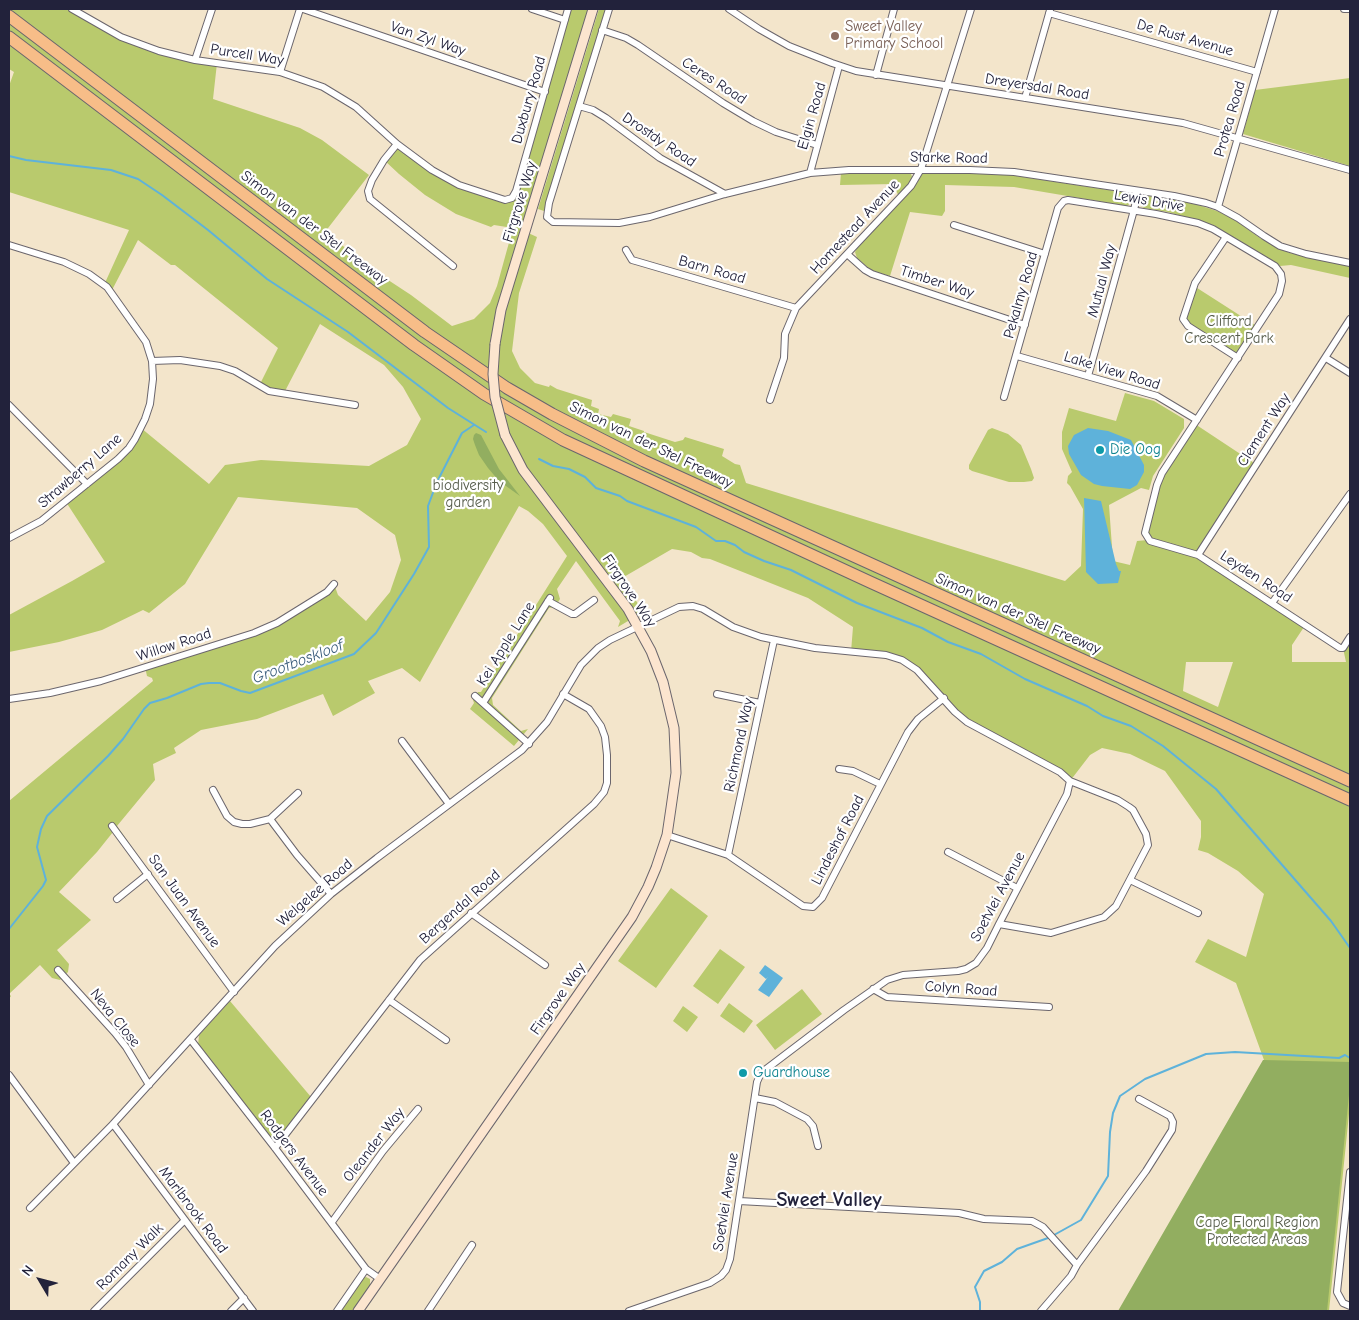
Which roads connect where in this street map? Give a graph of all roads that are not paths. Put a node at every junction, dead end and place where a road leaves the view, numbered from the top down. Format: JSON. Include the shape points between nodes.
{"nodes":[{"id":1,"x":11,"y":9,"type":"edge"},
{"id":2,"x":72,"y":9,"type":"edge"},
{"id":3,"x":212,"y":9,"type":"edge"},
{"id":4,"x":302,"y":9,"type":"edge"},
{"id":5,"x":532,"y":9,"type":"edge"},
{"id":6,"x":568,"y":9,"type":"edge"},
{"id":7,"x":592,"y":9,"type":"edge"},
{"id":8,"x":609,"y":9,"type":"edge"},
{"id":9,"x":730,"y":9,"type":"edge"},
{"id":10,"x":894,"y":9,"type":"edge"},
{"id":11,"x":971,"y":9,"type":"edge"},
{"id":12,"x":1275,"y":9,"type":"edge"},
{"id":13,"x":1344,"y":9,"type":"edge"},
{"id":14,"x":1350,"y":9,"type":"edge"},
{"id":15,"x":1050,"y":11,"type":"edge"},
{"id":16,"x":9,"y":16,"type":"edge"},
{"id":17,"x":565,"y":20,"type":"junction"},
{"id":18,"x":602,"y":30,"type":"junction"},
{"id":19,"x":9,"y":38,"type":"edge"},
{"id":20,"x":195,"y":60,"type":"junction"},
{"id":21,"x":840,"y":66,"type":"junction"},
{"id":22,"x":280,"y":72,"type":"junction"},
{"id":23,"x":1256,"y":72,"type":"junction"},
{"id":24,"x":876,"y":75,"type":"junction"},
{"id":25,"x":90,"y":76,"type":"junction"},
{"id":26,"x":947,"y":86,"type":"junction"},
{"id":27,"x":545,"y":92,"type":"junction"},
{"id":28,"x":1025,"y":98,"type":"junction"},
{"id":29,"x":580,"y":106,"type":"junction"},
{"id":30,"x":1238,"y":137,"type":"junction"},
{"id":31,"x":397,"y":144,"type":"junction"},
{"id":32,"x":817,"y":145,"type":"junction"},
{"id":33,"x":921,"y":169,"type":"junction"},
{"id":34,"x":1350,"y":170,"type":"edge"},
{"id":35,"x":810,"y":173,"type":"junction"},
{"id":36,"x":1138,"y":192,"type":"junction"},
{"id":37,"x":725,"y":194,"type":"junction"},
{"id":38,"x":512,"y":198,"type":"joint"},
{"id":39,"x":1064,"y":201,"type":"joint"},
{"id":40,"x":1218,"y":207,"type":"junction"},
{"id":41,"x":1134,"y":210,"type":"junction"},
{"id":42,"x":954,"y":225,"type":"dead end"},
{"id":43,"x":1226,"y":237,"type":"junction"},
{"id":44,"x":9,"y":245,"type":"edge"},
{"id":45,"x":626,"y":250,"type":"dead end"},
{"id":46,"x":847,"y":254,"type":"junction"},
{"id":47,"x":1045,"y":254,"type":"junction"},
{"id":48,"x":1350,"y":263,"type":"edge"},
{"id":49,"x":453,"y":266,"type":"dead end"},
{"id":50,"x":796,"y":308,"type":"junction"},
{"id":51,"x":1350,"y":319,"type":"edge"},
{"id":52,"x":1025,"y":325,"type":"junction"},
{"id":53,"x":1017,"y":356,"type":"junction"},
{"id":54,"x":1238,"y":358,"type":"junction"},
{"id":55,"x":1326,"y":358,"type":"junction"},
{"id":56,"x":152,"y":361,"type":"junction"},
{"id":57,"x":1350,"y":373,"type":"edge"},
{"id":58,"x":1088,"y":376,"type":"junction"},
{"id":59,"x":1004,"y":397,"type":"dead end"},
{"id":60,"x":770,"y":400,"type":"dead end"},
{"id":61,"x":9,"y":405,"type":"edge"},
{"id":62,"x":355,"y":405,"type":"dead end"},
{"id":63,"x":1197,"y":420,"type":"junction"},
{"id":64,"x":88,"y":484,"type":"junction"},
{"id":65,"x":1350,"y":494,"type":"edge"},
{"id":66,"x":9,"y":538,"type":"edge"},
{"id":67,"x":1198,"y":555,"type":"junction"},
{"id":68,"x":334,"y":584,"type":"dead end"},
{"id":69,"x":594,"y":600,"type":"dead end"},
{"id":70,"x":1272,"y":603,"type":"junction"},
{"id":71,"x":638,"y":626,"type":"junction"},
{"id":72,"x":1350,"y":637,"type":"edge"},
{"id":73,"x":774,"y":640,"type":"junction"},
{"id":74,"x":564,"y":694,"type":"junction"},
{"id":75,"x":717,"y":694,"type":"dead end"},
{"id":76,"x":475,"y":696,"type":"dead end"},
{"id":77,"x":944,"y":698,"type":"junction"},
{"id":78,"x":9,"y":699,"type":"edge"},
{"id":79,"x":483,"y":703,"type":"junction"},
{"id":80,"x":760,"y":703,"type":"junction"},
{"id":81,"x":402,"y":741,"type":"dead end"},
{"id":82,"x":529,"y":744,"type":"junction"},
{"id":83,"x":839,"y":769,"type":"dead end"},
{"id":84,"x":1070,"y":781,"type":"junction"},
{"id":85,"x":1350,"y":781,"type":"edge"},
{"id":86,"x":880,"y":784,"type":"junction"},
{"id":87,"x":214,"y":790,"type":"dead end"},
{"id":88,"x":298,"y":793,"type":"dead end"},
{"id":89,"x":1350,"y":800,"type":"edge"},
{"id":90,"x":449,"y":804,"type":"junction"},
{"id":91,"x":270,"y":819,"type":"junction"},
{"id":92,"x":112,"y":826,"type":"dead end"},
{"id":93,"x":667,"y":835,"type":"junction"},
{"id":94,"x":948,"y":852,"type":"dead end"},
{"id":95,"x":728,"y":855,"type":"junction"},
{"id":96,"x":148,"y":874,"type":"junction"},
{"id":97,"x":1130,"y":880,"type":"junction"},
{"id":98,"x":1017,"y":888,"type":"junction"},
{"id":99,"x":331,"y":894,"type":"junction"},
{"id":100,"x":117,"y":899,"type":"dead end"},
{"id":101,"x":471,"y":913,"type":"junction"},
{"id":102,"x":1198,"y":913,"type":"dead end"},
{"id":103,"x":999,"y":924,"type":"junction"},
{"id":104,"x":545,"y":965,"type":"dead end"},
{"id":105,"x":58,"y":970,"type":"dead end"},
{"id":106,"x":873,"y":988,"type":"junction"},
{"id":107,"x":234,"y":992,"type":"junction"},
{"id":108,"x":390,"y":1000,"type":"junction"},
{"id":109,"x":1048,"y":1007,"type":"dead end"},
{"id":110,"x":191,"y":1040,"type":"junction"},
{"id":111,"x":446,"y":1040,"type":"dead end"},
{"id":112,"x":9,"y":1075,"type":"edge"},
{"id":113,"x":149,"y":1085,"type":"junction"},
{"id":114,"x":755,"y":1098,"type":"junction"},
{"id":115,"x":1139,"y":1099,"type":"dead end"},
{"id":116,"x":418,"y":1108,"type":"dead end"},
{"id":117,"x":112,"y":1124,"type":"junction"},
{"id":118,"x":818,"y":1146,"type":"dead end"},
{"id":119,"x":276,"y":1148,"type":"junction"},
{"id":120,"x":74,"y":1163,"type":"junction"},
{"id":121,"x":1350,"y":1172,"type":"edge"},
{"id":122,"x":739,"y":1201,"type":"junction"},
{"id":123,"x":30,"y":1208,"type":"dead end"},
{"id":124,"x":185,"y":1220,"type":"junction"},
{"id":125,"x":332,"y":1222,"type":"junction"},
{"id":126,"x":472,"y":1244,"type":"dead end"},
{"id":127,"x":1077,"y":1264,"type":"junction"},
{"id":128,"x":366,"y":1269,"type":"junction"},
{"id":129,"x":380,"y":1279,"type":"junction"},
{"id":130,"x":244,"y":1298,"type":"junction"},
{"id":131,"x":1350,"y":1306,"type":"edge"},
{"id":132,"x":94,"y":1311,"type":"edge"},
{"id":133,"x":231,"y":1311,"type":"edge"},
{"id":134,"x":254,"y":1311,"type":"edge"},
{"id":135,"x":337,"y":1311,"type":"edge"},
{"id":136,"x":358,"y":1311,"type":"edge"},
{"id":137,"x":428,"y":1311,"type":"edge"},
{"id":138,"x":629,"y":1311,"type":"edge"},
{"id":139,"x":1041,"y":1311,"type":"edge"}],
"edges":[{"from":1,"to":25,"type":"highway"},
{"from":2,"to":20,"type":"street","name":"Purcell Way","via":[[121,37]]},
{"from":3,"to":20,"type":"street"},
{"from":4,"to":22,"type":"street"},
{"from":4,"to":27,"type":"street","name":"Van Zyl Way"},
{"from":5,"to":17,"type":"street"},
{"from":6,"to":17,"type":"street","name":"Duxbury Road"},
{"from":7,"to":71,"type":"street","name":"Firgrove Way","bridge":true,"via":[[504,303],[495,344],[493,374],[505,435],[523,470]]},
{"from":8,"to":18,"type":"street"},
{"from":9,"to":21,"type":"street","name":"Dreyersdal Road","via":[[775,39]]},
{"from":10,"to":24,"type":"street"},
{"from":11,"to":26,"type":"street","name":"Homestead Avenue"},
{"from":12,"to":23,"type":"street","name":"Protea Road"},
{"from":13,"to":14,"type":"street"},
{"from":15,"to":23,"type":"street","name":"De Rust Avenue"},
{"from":15,"to":28,"type":"street"},
{"from":16,"to":25,"type":"highway","name":"Simon van der Stel Freeway"},
{"from":17,"to":27,"type":"street","name":"Duxbury Road"},
{"from":18,"to":29,"type":"street"},
{"from":18,"to":32,"type":"street","name":"Ceres Road","via":[[638,45],[723,104],[752,120],[776,132]]},
{"from":19,"to":89,"type":"highway","name":"Simon van der Stel Freeway","via":[[414,345],[484,394],[563,440]]},
{"from":20,"to":22,"type":"street","name":"Purcell Way"},
{"from":21,"to":24,"type":"street","name":"Dreyersdal Road"},
{"from":21,"to":32,"type":"street","name":"Elgin Road"},
{"from":22,"to":31,"type":"street","name":"Purcell Way","via":[[346,100]]},
{"from":23,"to":30,"type":"street","name":"Protea Road"},
{"from":24,"to":26,"type":"street","name":"Dreyersdal Road"},
{"from":25,"to":85,"type":"highway","name":"Simon van der Stel Freeway","via":[[425,332],[552,414],[661,468]]},
{"from":26,"to":28,"type":"street","name":"Dreyersdal Road"},
{"from":26,"to":33,"type":"street","name":"Homestead Avenue"},
{"from":27,"to":38,"type":"street","name":"Duxbury Road"},
{"from":28,"to":30,"type":"street","name":"Dreyersdal Road","via":[[1183,123]]},
{"from":29,"to":37,"type":"street","name":"Drostdy Road","via":[[606,118],[660,158]]},
{"from":29,"to":37,"type":"street","name":"Starke Road","via":[[547,210],[547,217],[556,223],[619,223]]},
{"from":30,"to":34,"type":"street","name":"Dreyersdal Road"},
{"from":30,"to":40,"type":"street","name":"Protea Road"},
{"from":31,"to":38,"type":"street","name":"Purcell Way","via":[[459,185],[505,200]]},
{"from":31,"to":49,"type":"street","via":[[372,180],[370,199]]},
{"from":32,"to":35,"type":"street","name":"Elgin Road"},
{"from":33,"to":35,"type":"street","name":"Starke Road"},
{"from":33,"to":36,"type":"street","name":"Starke Road","via":[[1014,172]]},
{"from":33,"to":46,"type":"street","name":"Homestead Avenue","via":[[911,186]]},
{"from":35,"to":37,"type":"street","name":"Starke Road"},
{"from":36,"to":40,"type":"street","name":"Starke Road","via":[[1174,196]]},
{"from":36,"to":41,"type":"street","name":"Mutual Way"},
{"from":39,"to":41,"type":"street","name":"Lewis Drive"},
{"from":39,"to":47,"type":"street","name":"Pekalmy Road","via":[[1058,208]]},
{"from":40,"to":48,"type":"street","name":"Starke Road","via":[[1280,246]]},
{"from":41,"to":43,"type":"street","name":"Lewis Drive","via":[[1198,223]]},
{"from":41,"to":58,"type":"street","name":"Mutual Way"},
{"from":42,"to":47,"type":"street"},
{"from":43,"to":54,"type":"street","via":[[1195,283],[1183,318],[1188,326]]},
{"from":43,"to":54,"type":"street","name":"Lewis Drive","via":[[1275,266],[1281,274],[1279,294]]},
{"from":44,"to":56,"type":"street","name":"Strawberry Lane","via":[[64,262],[99,281],[111,292],[146,342]]},
{"from":45,"to":50,"type":"street","name":"Barn Road","via":[[632,260]]},
{"from":46,"to":50,"type":"street","name":"Homestead Avenue"},
{"from":46,"to":52,"type":"street","name":"Timber Way","via":[[872,274]]},
{"from":47,"to":52,"type":"street","name":"Pekalmy Road"},
{"from":50,"to":60,"type":"street","name":"Homestead Avenue","via":[[788,326],[784,358]]},
{"from":51,"to":55,"type":"street","name":"Clement Way"},
{"from":52,"to":53,"type":"street","name":"Pekalmy Road"},
{"from":53,"to":58,"type":"street","name":"Lake View Road"},
{"from":53,"to":59,"type":"street","name":"Pekalmy Road"},
{"from":54,"to":63,"type":"street"},
{"from":55,"to":57,"type":"street"},
{"from":55,"to":67,"type":"street","name":"Clement Way"},
{"from":56,"to":62,"type":"street","via":[[180,360],[220,366],[269,391]]},
{"from":56,"to":64,"type":"street","name":"Strawberry Lane","via":[[150,404],[141,428],[129,448]]},
{"from":58,"to":63,"type":"street","name":"Lake View Road","via":[[1156,396]]},
{"from":61,"to":64,"type":"street"},
{"from":63,"to":67,"type":"street","name":"Leyden Road","via":[[1159,477],[1145,530],[1149,540]]},
{"from":64,"to":66,"type":"street","name":"Strawberry Lane","via":[[41,521]]},
{"from":65,"to":70,"type":"street"},
{"from":67,"to":70,"type":"street","name":"Leyden Road"},
{"from":68,"to":78,"type":"street","name":"Willow Road","via":[[327,592],[277,623],[254,633],[87,685]]},
{"from":69,"to":79,"type":"street","name":"Kei Apple Lane","via":[[575,614],[549,600]]},
{"from":70,"to":72,"type":"street","name":"Leyden Road","via":[[1340,648]]},
{"from":71,"to":73,"type":"street","via":[[679,608],[693,606],[704,609],[732,627]]},
{"from":71,"to":74,"type":"street","name":"Welgelee Road","via":[[598,648],[581,665]]},
{"from":71,"to":93,"type":"street","name":"Firgrove Way","via":[[660,674],[674,728],[676,773]]},
{"from":73,"to":77,"type":"street","via":[[827,650],[892,656],[918,670]]},
{"from":73,"to":80,"type":"street","name":"Richmond Way"},
{"from":74,"to":82,"type":"street","name":"Welgelee Road"},
{"from":74,"to":101,"type":"street","name":"Bergendal Road","via":[[589,709],[601,726],[607,755],[606,788],[594,804]]},
{"from":75,"to":80,"type":"street"},
{"from":76,"to":79,"type":"street"},
{"from":77,"to":84,"type":"street","via":[[960,717],[974,727],[1060,772]]},
{"from":77,"to":86,"type":"street","name":"Lindeshof Road","via":[[911,727]]},
{"from":79,"to":82,"type":"street"},
{"from":80,"to":95,"type":"street","name":"Richmond Way"},
{"from":81,"to":90,"type":"street"},
{"from":82,"to":90,"type":"street","name":"Welgelee Road"},
{"from":83,"to":86,"type":"street","via":[[853,771]]},
{"from":84,"to":97,"type":"street","via":[[1118,800],[1133,810],[1148,845]]},
{"from":84,"to":98,"type":"street","name":"Soetvlei Avenue","via":[[1067,794]]},
{"from":86,"to":95,"type":"street","name":"Lindeshof Road","via":[[822,898],[813,907],[804,906]]},
{"from":87,"to":91,"type":"street","via":[[227,816],[238,824]]},
{"from":88,"to":91,"type":"street"},
{"from":90,"to":99,"type":"street","name":"Welgelee Road"},
{"from":91,"to":99,"type":"street"},
{"from":92,"to":96,"type":"street","name":"San Juan Avenue"},
{"from":93,"to":95,"type":"street","name":"Lindeshof Road"},
{"from":93,"to":129,"type":"street","name":"Firgrove Way","via":[[648,888],[632,917]]},
{"from":94,"to":98,"type":"street"},
{"from":96,"to":100,"type":"street"},
{"from":96,"to":107,"type":"street","name":"San Juan Avenue"},
{"from":97,"to":102,"type":"street"},
{"from":97,"to":103,"type":"street","via":[[1112,912],[1098,920],[1051,933]]},
{"from":98,"to":103,"type":"street","name":"Soetvlei Avenue"},
{"from":99,"to":107,"type":"street","name":"Welgelee Road","via":[[275,946]]},
{"from":101,"to":104,"type":"street"},
{"from":101,"to":108,"type":"street","name":"Bergendal Road","via":[[420,960]]},
{"from":103,"to":106,"type":"street","name":"Soetvlei Avenue","via":[[981,956],[970,967],[958,971],[903,975]]},
{"from":105,"to":113,"type":"street","name":"Neva Close","via":[[126,1047]]},
{"from":106,"to":109,"type":"street","name":"Colyn Road","via":[[887,997]]},
{"from":106,"to":114,"type":"street","name":"Soetvlei Avenue","via":[[766,1068],[759,1078]]},
{"from":107,"to":110,"type":"street","name":"Welgelee Road"},
{"from":108,"to":111,"type":"street"},
{"from":108,"to":119,"type":"street","name":"Bergendal Road"},
{"from":110,"to":113,"type":"street","name":"Welgelee Road"},
{"from":110,"to":119,"type":"street","name":"Rodgers Avenue"},
{"from":112,"to":120,"type":"street"},
{"from":113,"to":117,"type":"street","name":"Welgelee Road"},
{"from":114,"to":118,"type":"street","via":[[775,1102],[807,1119],[813,1126]]},
{"from":114,"to":122,"type":"street","name":"Soetvlei Avenue"},
{"from":115,"to":127,"type":"street","via":[[1170,1116],[1174,1122],[1172,1130],[1146,1171]]},
{"from":116,"to":125,"type":"street","name":"Oleander Way"},
{"from":117,"to":120,"type":"street","name":"Welgelee Road"},
{"from":117,"to":124,"type":"street","name":"Marlbrook Road"},
{"from":119,"to":125,"type":"street","name":"Rodgers Avenue"},
{"from":120,"to":123,"type":"street","name":"Welgelee Road"},
{"from":121,"to":131,"type":"street","via":[[1337,1292],[1343,1303]]},
{"from":122,"to":127,"type":"street","via":[[959,1213],[984,1219],[1032,1221],[1043,1227]]},
{"from":122,"to":138,"type":"street","name":"Soetvlei Avenue","via":[[730,1259],[721,1276],[710,1283]]},
{"from":124,"to":130,"type":"street","name":"Marlbrook Road"},
{"from":124,"to":132,"type":"street","name":"Romany Walk"},
{"from":125,"to":128,"type":"street","name":"Rodgers Avenue"},
{"from":126,"to":137,"type":"street"},
{"from":127,"to":139,"type":"street","via":[[1066,1283]]},
{"from":128,"to":129,"type":"street","name":"Rodgers Avenue"},
{"from":128,"to":135,"type":"street"},
{"from":129,"to":136,"type":"street","name":"Firgrove Way"},
{"from":130,"to":133,"type":"street"},
{"from":130,"to":134,"type":"street","name":"Marlbrook Road"}]}
